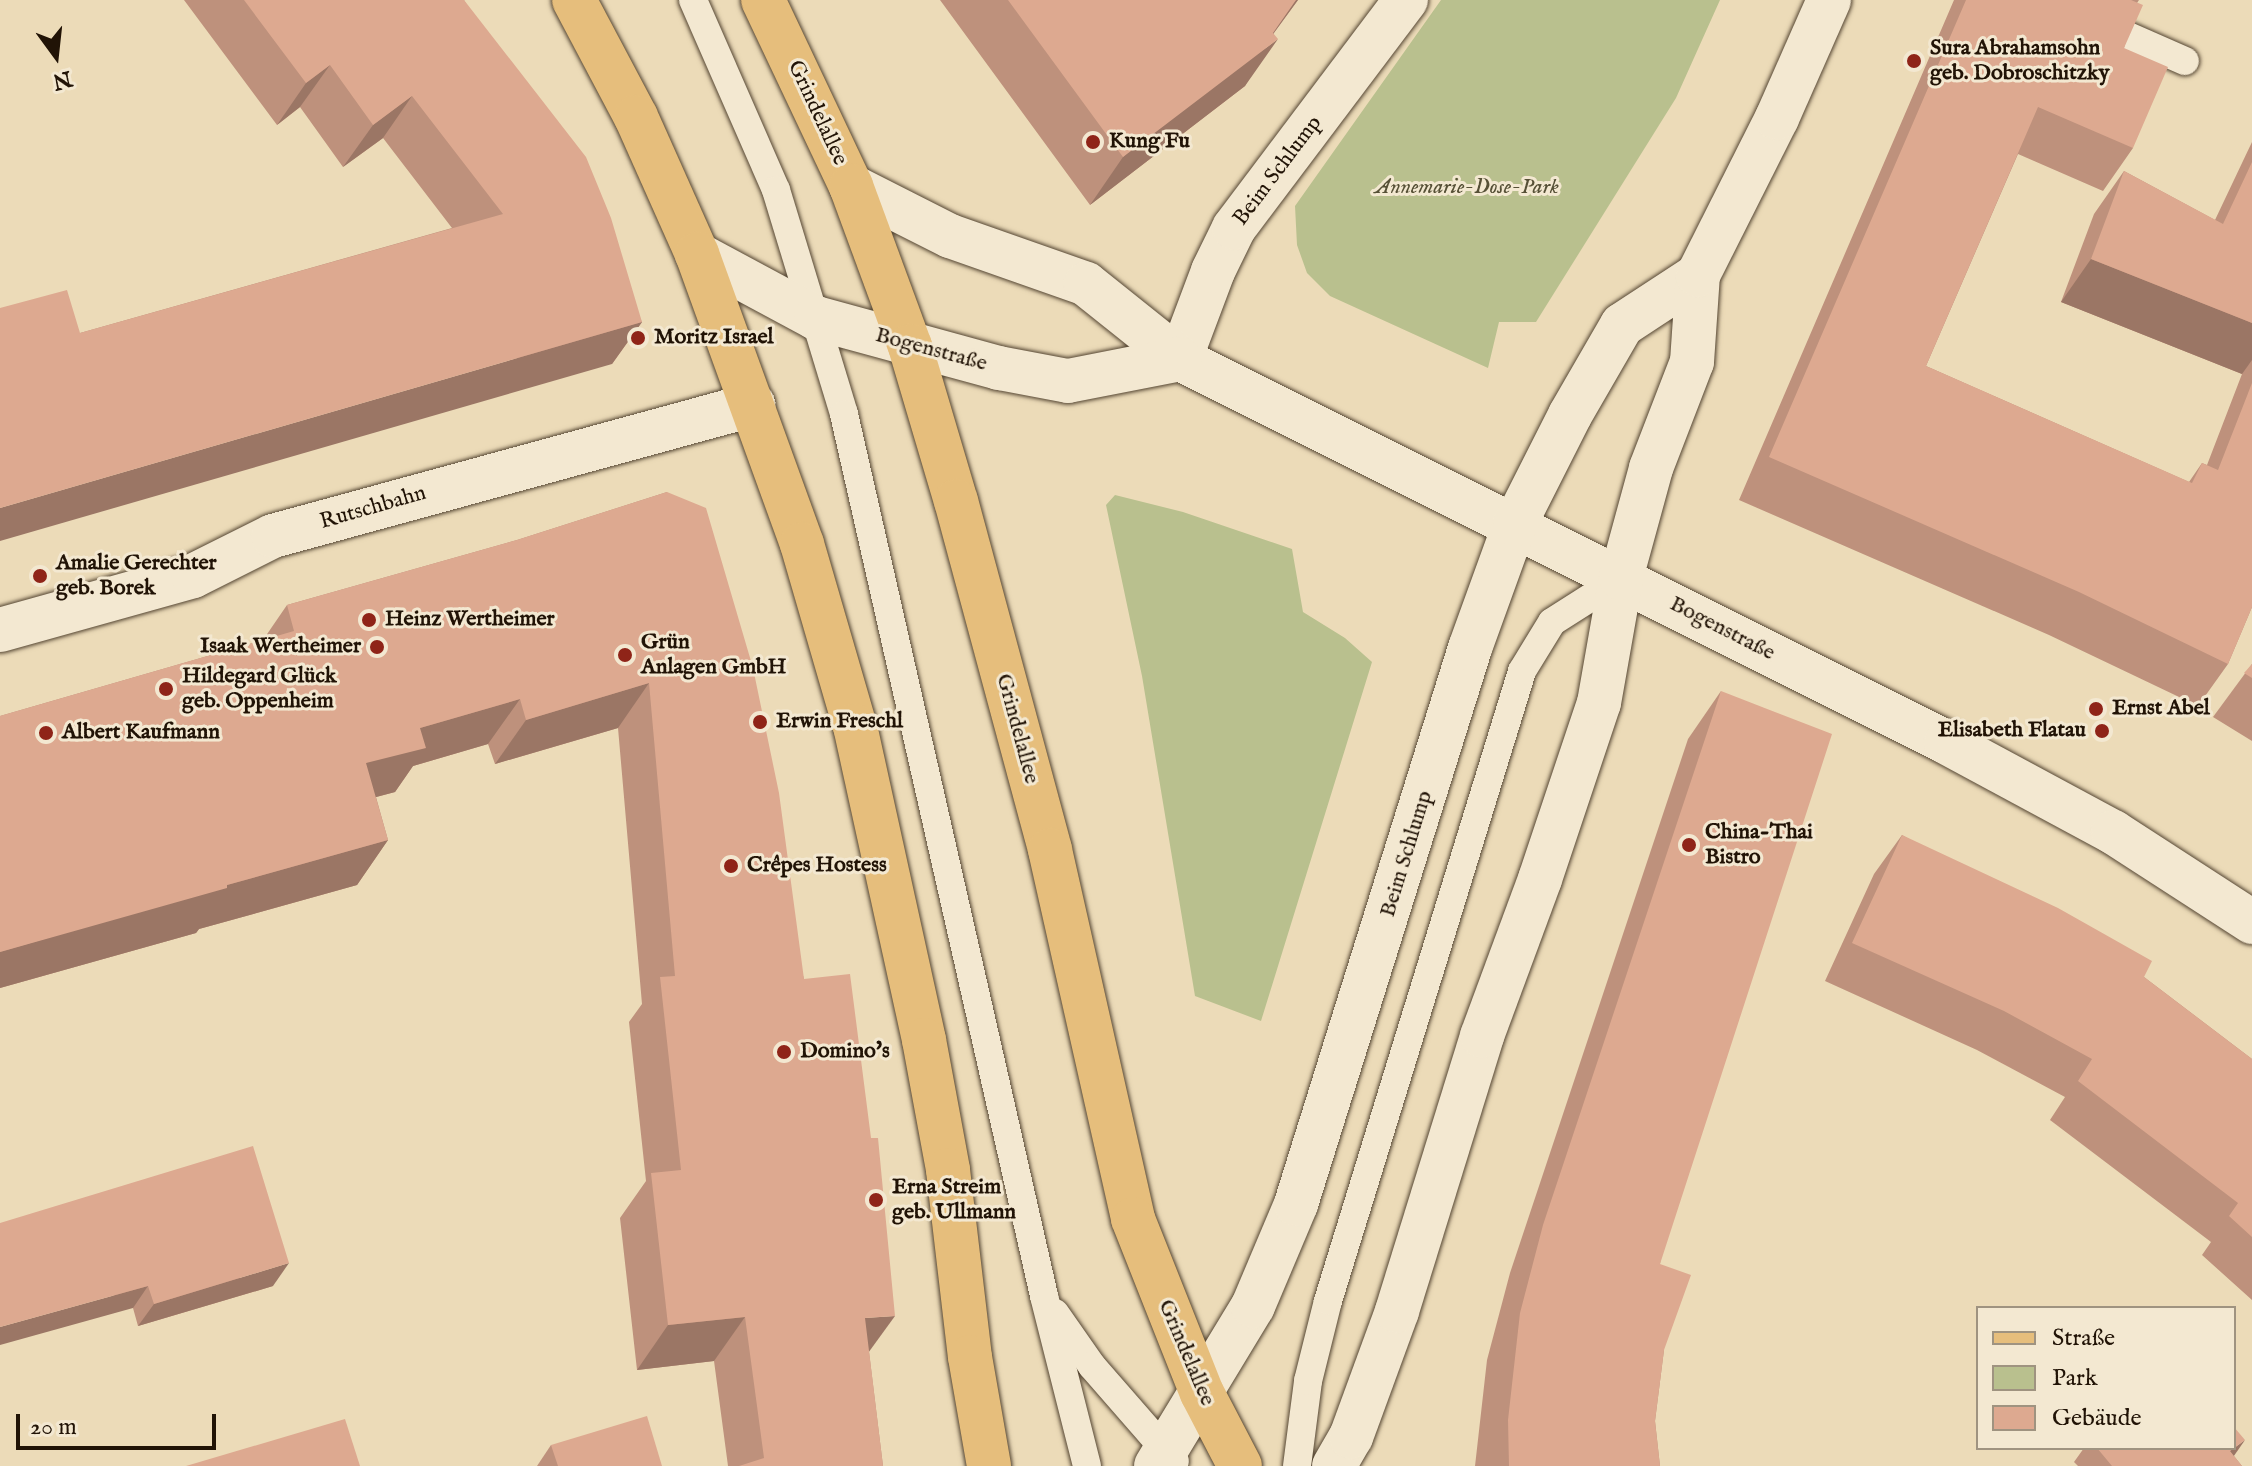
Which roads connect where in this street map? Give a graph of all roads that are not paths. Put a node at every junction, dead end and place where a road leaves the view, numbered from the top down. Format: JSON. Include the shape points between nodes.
{"nodes":[{"id":1,"x":574,"y":0,"type":"edge"},
{"id":2,"x":693,"y":0,"type":"edge"},
{"id":3,"x":763,"y":0,"type":"edge"},
{"id":4,"x":1406,"y":0,"type":"edge"},
{"id":5,"x":1829,"y":0,"type":"edge"},
{"id":6,"x":2073,"y":12,"type":"edge"},
{"id":7,"x":2185,"y":61,"type":"dead end"},
{"id":8,"x":851,"y":186,"type":"junction"},
{"id":9,"x":697,"y":254,"type":"junction"},
{"id":10,"x":1698,"y":275,"type":"junction"},
{"id":11,"x":816,"y":318,"type":"junction"},
{"id":12,"x":910,"y":346,"type":"junction"},
{"id":13,"x":1180,"y":359,"type":"junction"},
{"id":14,"x":753,"y":405,"type":"junction"},
{"id":15,"x":1515,"y":524,"type":"junction"},
{"id":16,"x":1621,"y":578,"type":"junction"},
{"id":17,"x":0,"y":630,"type":"edge"},
{"id":18,"x":2252,"y":922,"type":"edge"},
{"id":19,"x":1044,"y":1296,"type":"junction"},
{"id":20,"x":1202,"y":1393,"type":"junction"},
{"id":21,"x":1167,"y":1461,"type":"edge"},
{"id":22,"x":989,"y":1466,"type":"edge"},
{"id":23,"x":1087,"y":1466,"type":"edge"},
{"id":24,"x":1240,"y":1466,"type":"edge"},
{"id":25,"x":1297,"y":1466,"type":"edge"},
{"id":26,"x":1334,"y":1466,"type":"edge"}],
"edges":[{"from":1,"to":9,"type":"main road","via":[[636,117]]},
{"from":2,"to":11,"type":"lane","via":[[776,190]]},
{"from":3,"to":8,"type":"main road","name":"Grindelallee"},
{"from":4,"to":13,"type":"street","name":"Beim Schlump","via":[[1234,228]]},
{"from":5,"to":10,"type":"street","name":"Beim Schlump"},
{"from":6,"to":7,"type":"lane"},
{"from":8,"to":12,"type":"main road","name":"Grindelallee"},
{"from":8,"to":13,"type":"street","name":"Bogenstraße","via":[[950,236],[1086,284]]},
{"from":9,"to":11,"type":"street","name":"Bogenstraße"},
{"from":9,"to":14,"type":"main road"},
{"from":10,"to":15,"type":"street","name":"Beim Schlump","via":[[1622,325]]},
{"from":10,"to":16,"type":"street","name":"Beim Schlump","via":[[1692,362],[1651,468]]},
{"from":11,"to":12,"type":"street","name":"Bogenstraße"},
{"from":11,"to":19,"type":"lane","via":[[888,594]]},
{"from":12,"to":13,"type":"street","name":"Bogenstraße","via":[[1068,381]]},
{"from":12,"to":20,"type":"main road","name":"Grindelallee","via":[[1050,850],[1133,1219]]},
{"from":13,"to":15,"type":"street","name":"Bogenstraße"},
{"from":14,"to":17,"type":"street","name":"Rutschbahn","via":[[273,536],[193,576]]},
{"from":14,"to":22,"type":"main road","via":[[802,544],[855,726],[948,1170]]},
{"from":15,"to":16,"type":"street","name":"Bogenstraße"},
{"from":15,"to":20,"type":"street","name":"Beim Schlump","via":[[1470,648],[1296,1204],[1253,1306]]},
{"from":16,"to":18,"type":"street","name":"Bogenstraße","via":[[2113,832]]},
{"from":16,"to":25,"type":"lane","via":[[1552,622],[1522,671],[1328,1301],[1308,1381]]},
{"from":16,"to":26,"type":"street","name":"Beim Schlump","via":[[1599,703],[1482,1036],[1397,1311],[1351,1437]]},
{"from":19,"to":21,"type":"lane"},
{"from":19,"to":23,"type":"lane"},
{"from":20,"to":21,"type":"street","name":"Beim Schlump"},
{"from":20,"to":24,"type":"main road","name":"Grindelallee"}]}
